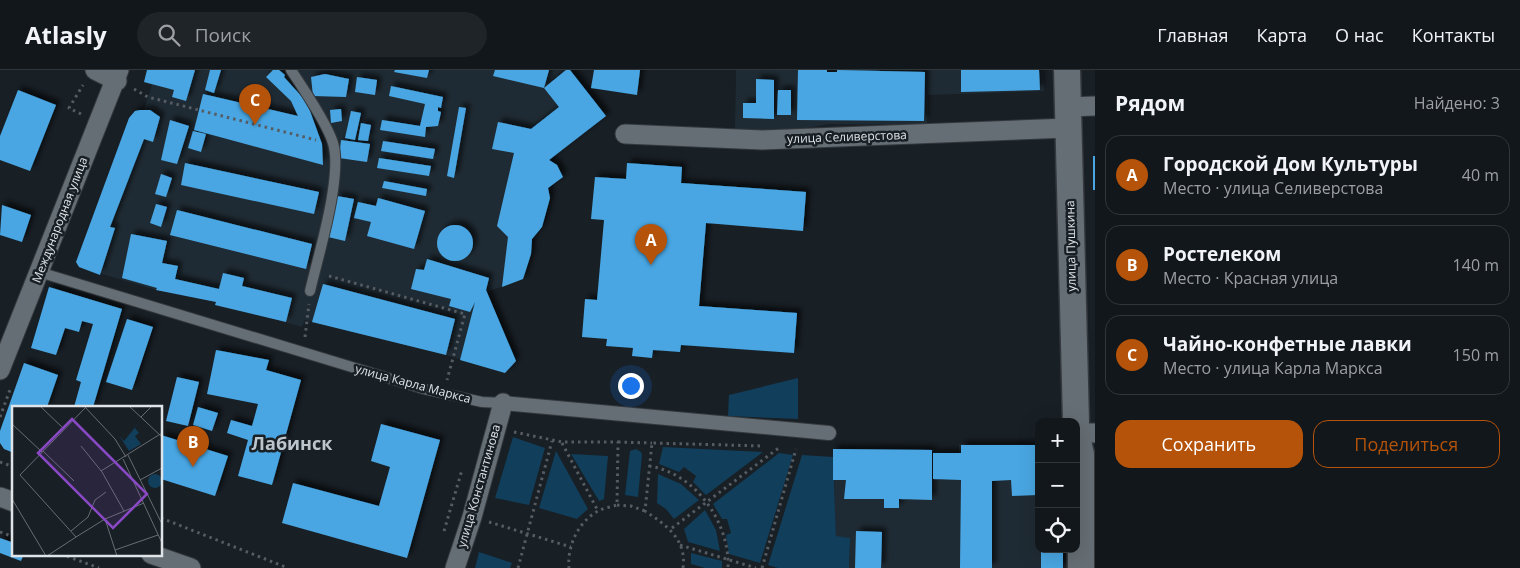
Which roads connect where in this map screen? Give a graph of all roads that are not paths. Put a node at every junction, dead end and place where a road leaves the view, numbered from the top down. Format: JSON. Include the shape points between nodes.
{"nodes":[{"id":1,"x":95,"y":70,"type":"edge"},
{"id":2,"x":291,"y":70,"type":"edge"},
{"id":3,"x":1067,"y":70,"type":"edge"},
{"id":4,"x":118,"y":76,"type":"edge"},
{"id":5,"x":1095,"y":106,"type":"edge"},
{"id":6,"x":1068,"y":117,"type":"junction"},
{"id":7,"x":625,"y":134,"type":"dead end"},
{"id":8,"x":39,"y":272,"type":"junction"},
{"id":9,"x":310,"y":291,"type":"road end"},
{"id":10,"x":0,"y":370,"type":"edge"},
{"id":11,"x":502,"y":403,"type":"junction"},
{"id":12,"x":1076,"y":418,"type":"edge"},
{"id":13,"x":829,"y":433,"type":"dead end"},
{"id":14,"x":1095,"y":433,"type":"edge"},
{"id":15,"x":1080,"y":434,"type":"edge"},
{"id":16,"x":1080,"y":450,"type":"edge"},
{"id":17,"x":0,"y":497,"type":"edge"},
{"id":18,"x":12,"y":501,"type":"edge"},
{"id":19,"x":157,"y":556,"type":"edge"},
{"id":20,"x":191,"y":568,"type":"edge"},
{"id":21,"x":454,"y":568,"type":"edge"},
{"id":22,"x":1082,"y":568,"type":"edge"}],
"edges":[{"from":1,"to":4,"type":"street"},
{"from":2,"to":9,"type":"lane","via":[[334,144],[334,182]]},
{"from":3,"to":6,"type":"main road","name":"улица Пушкина"},
{"from":4,"to":8,"type":"street","name":"Международная улица"},
{"from":5,"to":6,"type":"street","name":"улица Селиверстова"},
{"from":6,"to":7,"type":"street","name":"улица Селиверстова","via":[[762,140]]},
{"from":6,"to":12,"type":"main road","name":"улица Пушкина"},
{"from":8,"to":10,"type":"street","name":"Международная улица"},
{"from":8,"to":11,"type":"lane","name":"улица Карла Маркса","via":[[443,394]]},
{"from":11,"to":13,"type":"street","name":"улица Карла Маркса"},
{"from":11,"to":21,"type":"street","name":"улица Константинова","via":[[472,517]]},
{"from":14,"to":15,"type":"street"},
{"from":16,"to":22,"type":"main road"},
{"from":17,"to":18,"type":"street"},
{"from":19,"to":20,"type":"street"}]}
